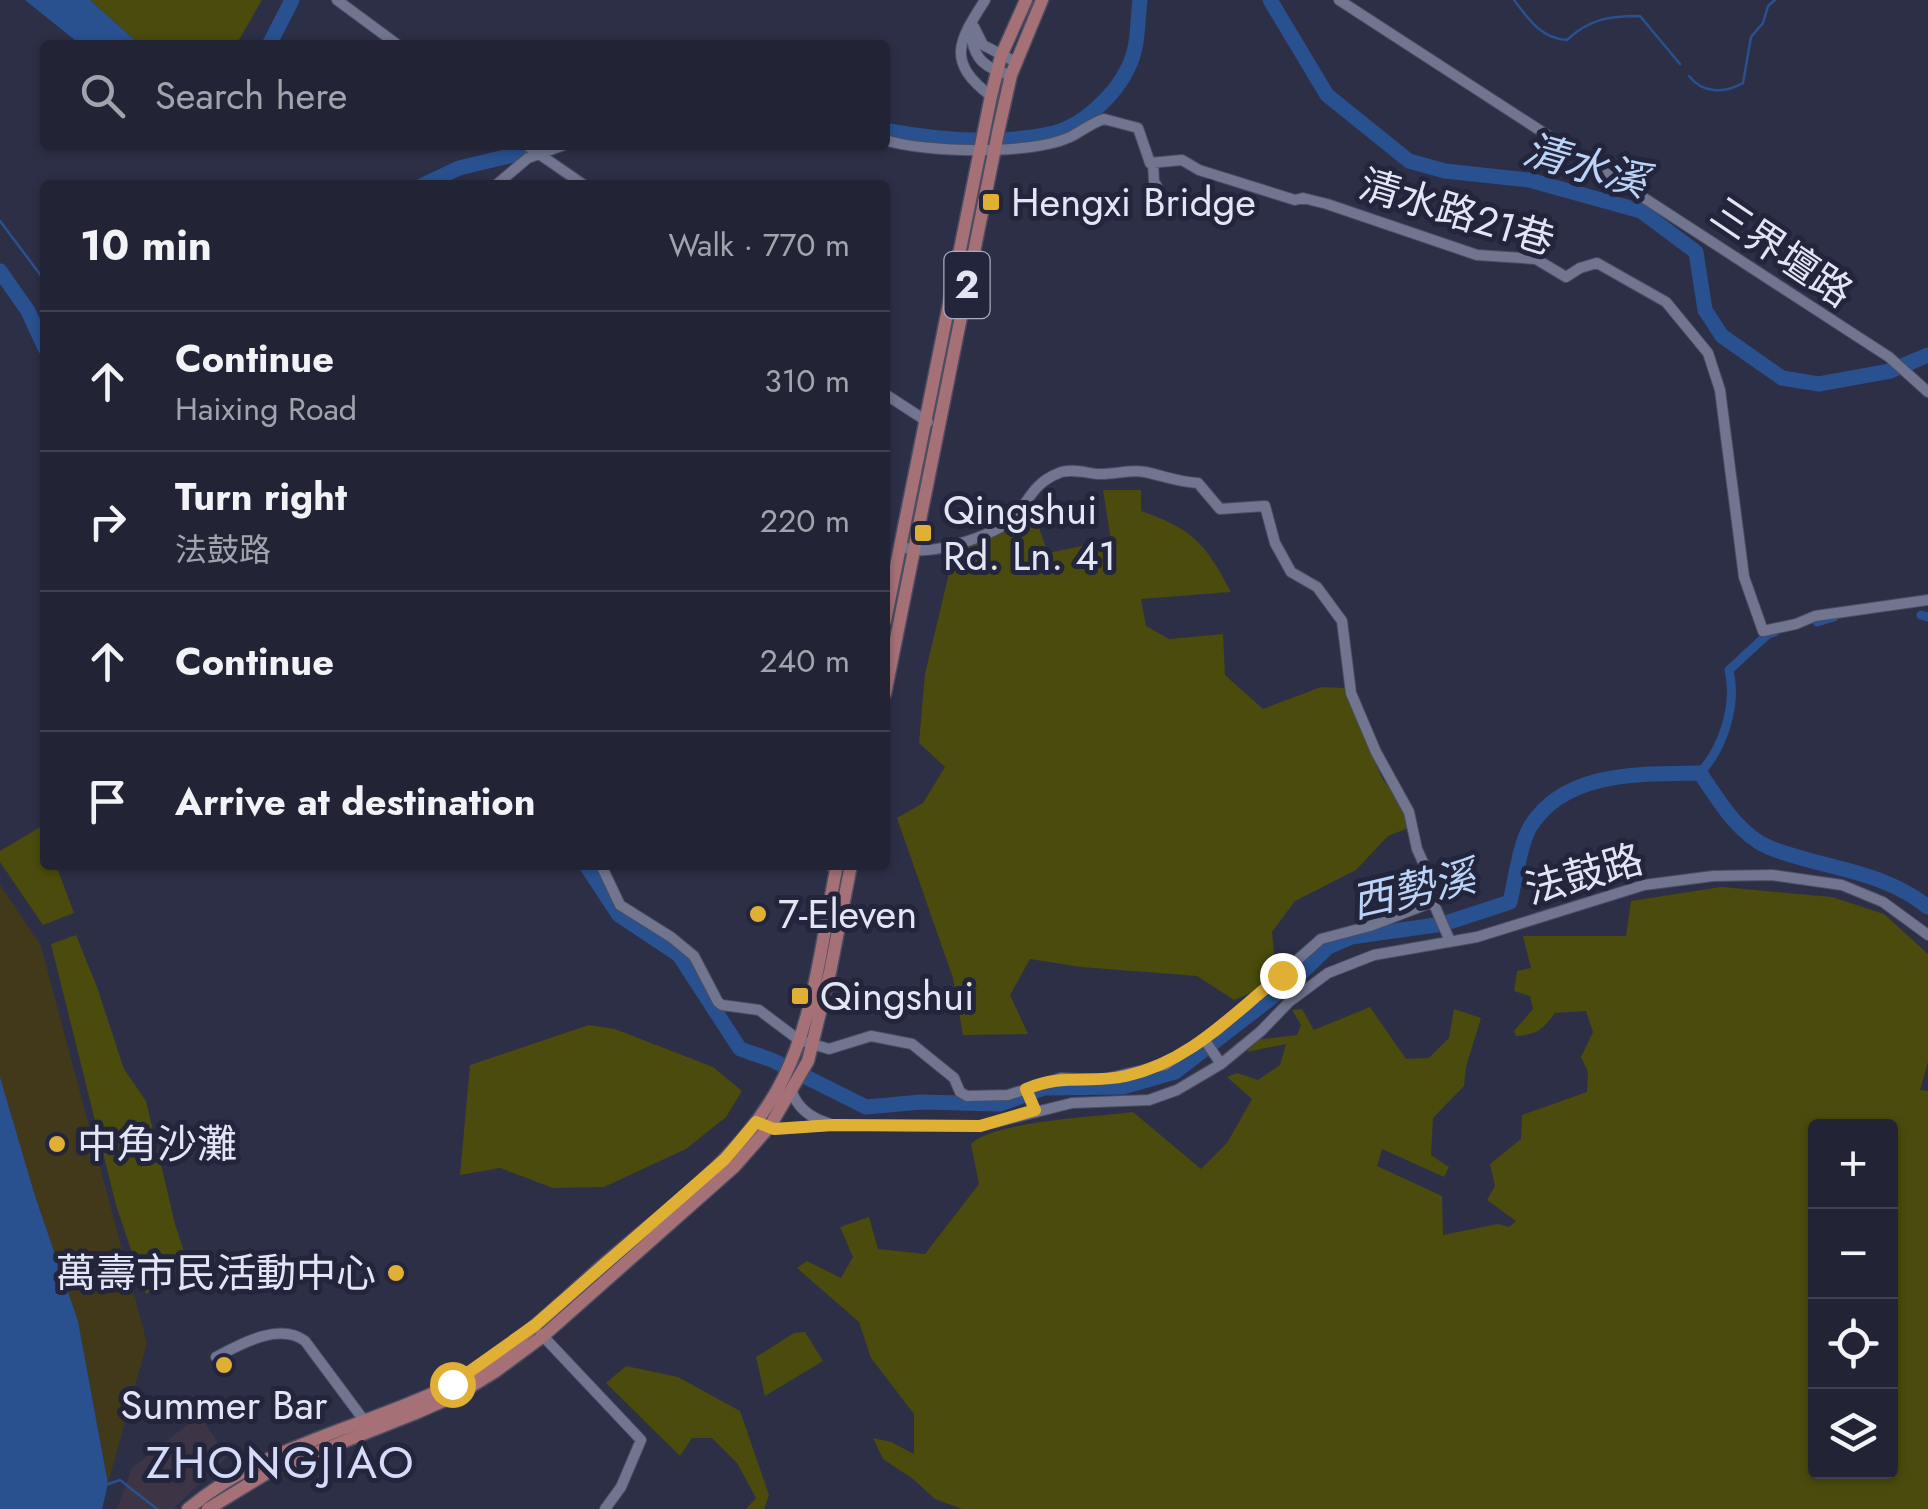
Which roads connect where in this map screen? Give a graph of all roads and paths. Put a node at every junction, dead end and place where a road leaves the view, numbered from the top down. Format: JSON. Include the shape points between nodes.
{"nodes":[{"id":1,"x":337,"y":0,"type":"edge"},
{"id":2,"x":985,"y":0,"type":"edge"},
{"id":3,"x":1026,"y":0,"type":"edge"},
{"id":4,"x":1042,"y":0,"type":"edge"},
{"id":5,"x":1340,"y":0,"type":"edge"},
{"id":6,"x":972,"y":21,"type":"junction"},
{"id":7,"x":391,"y":40,"type":"edge"},
{"id":8,"x":1002,"y":56,"type":"junction"},
{"id":9,"x":1008,"y":70,"type":"junction"},
{"id":10,"x":991,"y":96,"type":"junction"},
{"id":11,"x":992,"y":128,"type":"junction"},
{"id":12,"x":890,"y":141,"type":"edge"},
{"id":13,"x":987,"y":147,"type":"junction"},
{"id":14,"x":533,"y":150,"type":"edge"},
{"id":15,"x":550,"y":150,"type":"edge"},
{"id":16,"x":539,"y":154,"type":"junction"},
{"id":17,"x":1153,"y":163,"type":"junction"},
{"id":18,"x":502,"y":180,"type":"edge"},
{"id":19,"x":577,"y":180,"type":"edge"},
{"id":20,"x":1171,"y":213,"type":"dead end"},
{"id":21,"x":1928,"y":392,"type":"edge"},
{"id":22,"x":890,"y":397,"type":"edge"},
{"id":23,"x":923,"y":420,"type":"junction"},
{"id":24,"x":939,"y":425,"type":"junction"},
{"id":25,"x":907,"y":548,"type":"junction"},
{"id":26,"x":1928,"y":600,"type":"edge"},
{"id":27,"x":890,"y":604,"type":"edge"},
{"id":28,"x":890,"y":661,"type":"edge"},
{"id":29,"x":602,"y":870,"type":"edge"},
{"id":30,"x":836,"y":870,"type":"edge"},
{"id":31,"x":850,"y":870,"type":"edge"},
{"id":32,"x":1434,"y":902,"type":"junction"},
{"id":33,"x":1928,"y":935,"type":"edge"},
{"id":34,"x":1450,"y":941,"type":"junction"},
{"id":35,"x":1204,"y":1039,"type":"junction"},
{"id":36,"x":802,"y":1046,"type":"junction"},
{"id":37,"x":1221,"y":1064,"type":"junction"},
{"id":38,"x":791,"y":1085,"type":"junction"},
{"id":39,"x":1026,"y":1089,"type":"junction"},
{"id":40,"x":1035,"y":1110,"type":"junction"},
{"id":41,"x":763,"y":1124,"type":"junction"},
{"id":42,"x":833,"y":1125,"type":"junction"},
{"id":43,"x":538,"y":1331,"type":"junction"},
{"id":44,"x":216,"y":1358,"type":"dead end"},
{"id":45,"x":369,"y":1427,"type":"junction"},
{"id":46,"x":188,"y":1509,"type":"edge"},
{"id":47,"x":208,"y":1509,"type":"edge"},
{"id":48,"x":605,"y":1509,"type":"edge"}],
"edges":[{"from":1,"to":7,"type":"street"},
{"from":2,"to":6,"type":"street"},
{"from":3,"to":8,"type":"main road","number":"2"},
{"from":4,"to":9,"type":"main road","number":"2"},
{"from":5,"to":21,"type":"street","name":"三界壇路","via":[[1890,358]]},
{"from":6,"to":8,"type":"street","via":[[984,45]]},
{"from":6,"to":9,"type":"street","via":[[972,50],[982,64]]},
{"from":6,"to":10,"type":"street","via":[[964,31],[962,58]]},
{"from":8,"to":9,"type":"main road","number":"2"},
{"from":9,"to":10,"type":"main road","number":"2"},
{"from":9,"to":11,"type":"main road","number":"2"},
{"from":10,"to":11,"type":"main road","number":"2"},
{"from":11,"to":13,"type":"main road","number":"2"},
{"from":12,"to":13,"type":"street"},
{"from":13,"to":17,"type":"street","via":[[1069,138],[1104,119],[1138,128]]},
{"from":13,"to":23,"type":"main road","number":"2"},
{"from":13,"to":24,"type":"main road","number":"2"},
{"from":14,"to":16,"type":"street"},
{"from":15,"to":16,"type":"street"},
{"from":16,"to":18,"type":"street"},
{"from":16,"to":19,"type":"street"},
{"from":17,"to":20,"type":"street","via":[[1154,181]]},
{"from":17,"to":26,"type":"street","name":"清水路21巷","via":[[1182,160],[1464,251],[1536,259],[1563,276],[1596,264],[1659,296],[1714,367],[1744,577],[1763,631],[1815,616]]},
{"from":22,"to":23,"type":"street"},
{"from":23,"to":24,"type":"street"},
{"from":23,"to":25,"type":"main road","number":"2"},
{"from":24,"to":25,"type":"main road","number":"2"},
{"from":25,"to":27,"type":"main road","number":"2"},
{"from":25,"to":28,"type":"main road","number":"2"},
{"from":25,"to":32,"type":"street","via":[[938,550],[1000,527],[1032,490],[1066,471],[1144,472],[1198,483],[1220,509],[1264,506],[1291,572],[1317,587],[1342,621],[1352,693],[1409,812],[1437,892]]},
{"from":29,"to":36,"type":"street","via":[[620,905],[694,956],[718,1002],[760,1010]]},
{"from":30,"to":36,"type":"main road"},
{"from":31,"to":36,"type":"main road"},
{"from":32,"to":34,"type":"street"},
{"from":32,"to":35,"type":"street","via":[[1321,939]]},
{"from":33,"to":34,"type":"street","name":"法鼓路","via":[[1852,889],[1772,875],[1644,885]]},
{"from":34,"to":37,"type":"street","name":"法鼓路","via":[[1374,955],[1328,974]]},
{"from":35,"to":37,"type":"street"},
{"from":35,"to":39,"type":"street","via":[[1165,1065]]},
{"from":36,"to":38,"type":"main road"},
{"from":36,"to":38,"type":"main road","via":[[808,1061]]},
{"from":36,"to":39,"type":"street","via":[[829,1049],[871,1036],[890,1038],[912,1044],[966,1096]]},
{"from":37,"to":40,"type":"street","name":"法鼓路","via":[[1149,1100]]},
{"from":38,"to":41,"type":"main road"},
{"from":38,"to":42,"type":"street","via":[[801,1108]]},
{"from":39,"to":40,"type":"street"},
{"from":40,"to":42,"type":"street","name":"法鼓路","via":[[980,1126]]},
{"from":41,"to":42,"type":"street","name":"法鼓路"},
{"from":41,"to":43,"type":"main road"},
{"from":43,"to":45,"type":"main road"},
{"from":43,"to":48,"type":"street","via":[[641,1440]]},
{"from":44,"to":45,"type":"street","via":[[277,1332],[294,1333]]},
{"from":45,"to":46,"type":"main road","via":[[244,1469]]},
{"from":45,"to":47,"type":"main road","via":[[272,1470]]}]}
